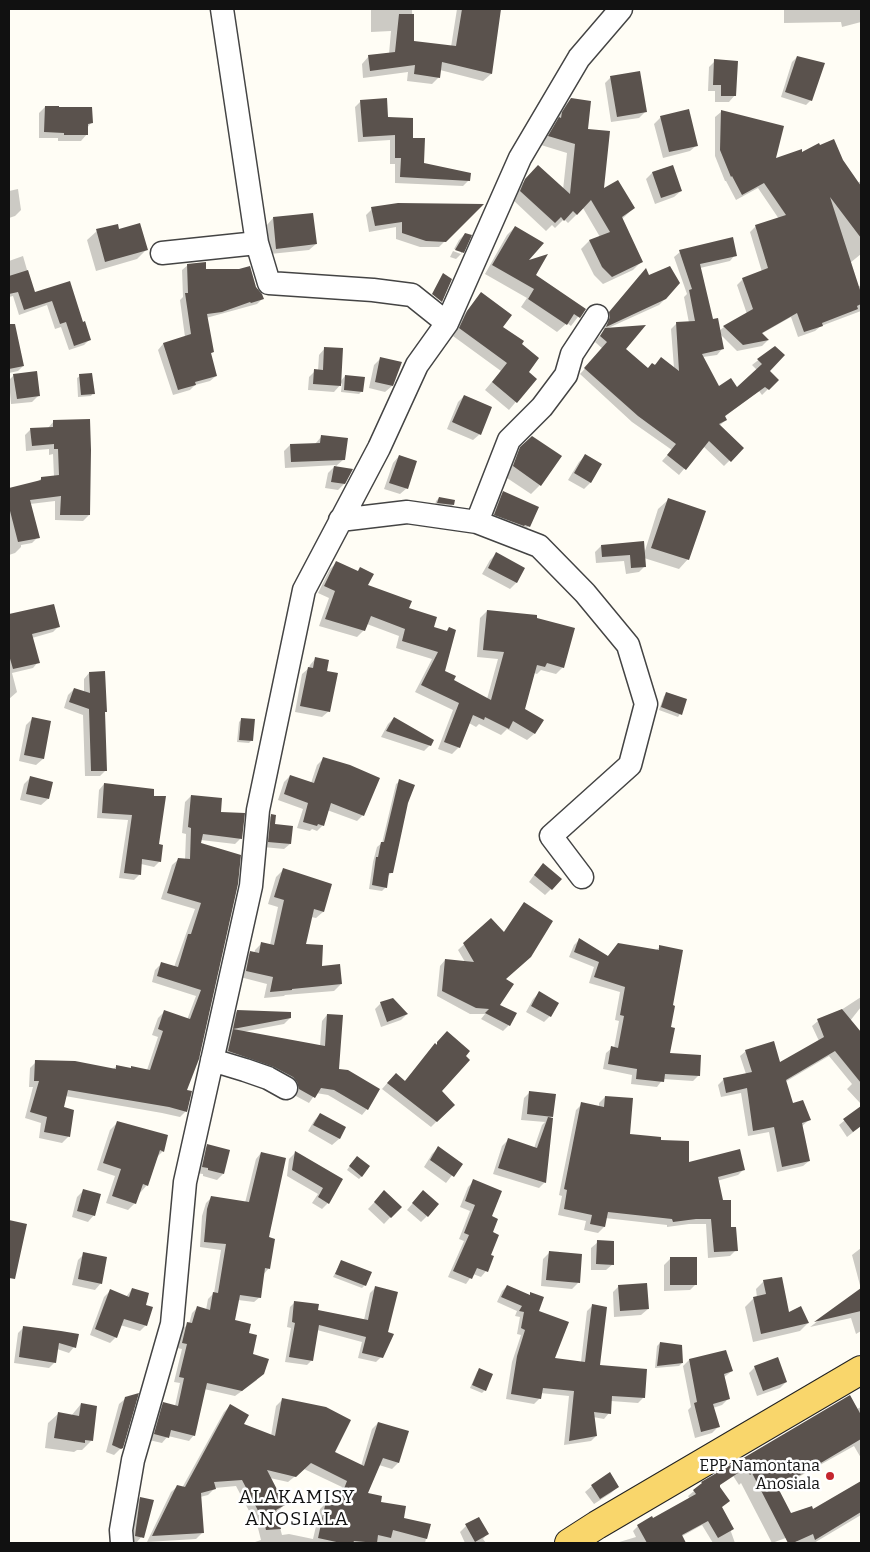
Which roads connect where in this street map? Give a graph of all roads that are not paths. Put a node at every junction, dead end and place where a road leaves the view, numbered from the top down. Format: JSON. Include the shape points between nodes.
{"nodes":[{"id":1,"x":222,"y":9,"type":"edge"},
{"id":2,"x":621,"y":9,"type":"edge"},
{"id":3,"x":257,"y":243,"type":"junction"},
{"id":4,"x":162,"y":254,"type":"dead end"},
{"id":5,"x":597,"y":316,"type":"dead end"},
{"id":6,"x":447,"y":323,"type":"junction"},
{"id":7,"x":340,"y":520,"type":"junction"},
{"id":8,"x":477,"y":522,"type":"junction"},
{"id":9,"x":582,"y":877,"type":"dead end"},
{"id":10,"x":212,"y":1060,"type":"junction"},
{"id":11,"x":286,"y":1088,"type":"dead end"},
{"id":12,"x":861,"y":1370,"type":"edge"},
{"id":13,"x":122,"y":1543,"type":"edge"},
{"id":14,"x":569,"y":1543,"type":"edge"}],
"edges":[{"from":1,"to":3,"type":"street"},
{"from":2,"to":6,"type":"street","via":[[579,58],[520,158]]},
{"from":3,"to":4,"type":"street"},
{"from":3,"to":6,"type":"street","via":[[269,283],[412,294]]},
{"from":5,"to":8,"type":"street","via":[[572,354],[566,374],[542,407],[509,440]]},
{"from":6,"to":7,"type":"street","via":[[417,365],[379,448]]},
{"from":7,"to":8,"type":"street","via":[[407,512]]},
{"from":7,"to":10,"type":"street","via":[[304,590],[258,810],[251,886]]},
{"from":8,"to":9,"type":"street","via":[[539,546],[585,593],[628,645],[646,704],[630,765],[552,836]]},
{"from":10,"to":11,"type":"street","via":[[261,1075]]},
{"from":10,"to":13,"type":"street","via":[[185,1182],[172,1324],[133,1460],[121,1530]]},
{"from":12,"to":14,"type":"main road"}]}
